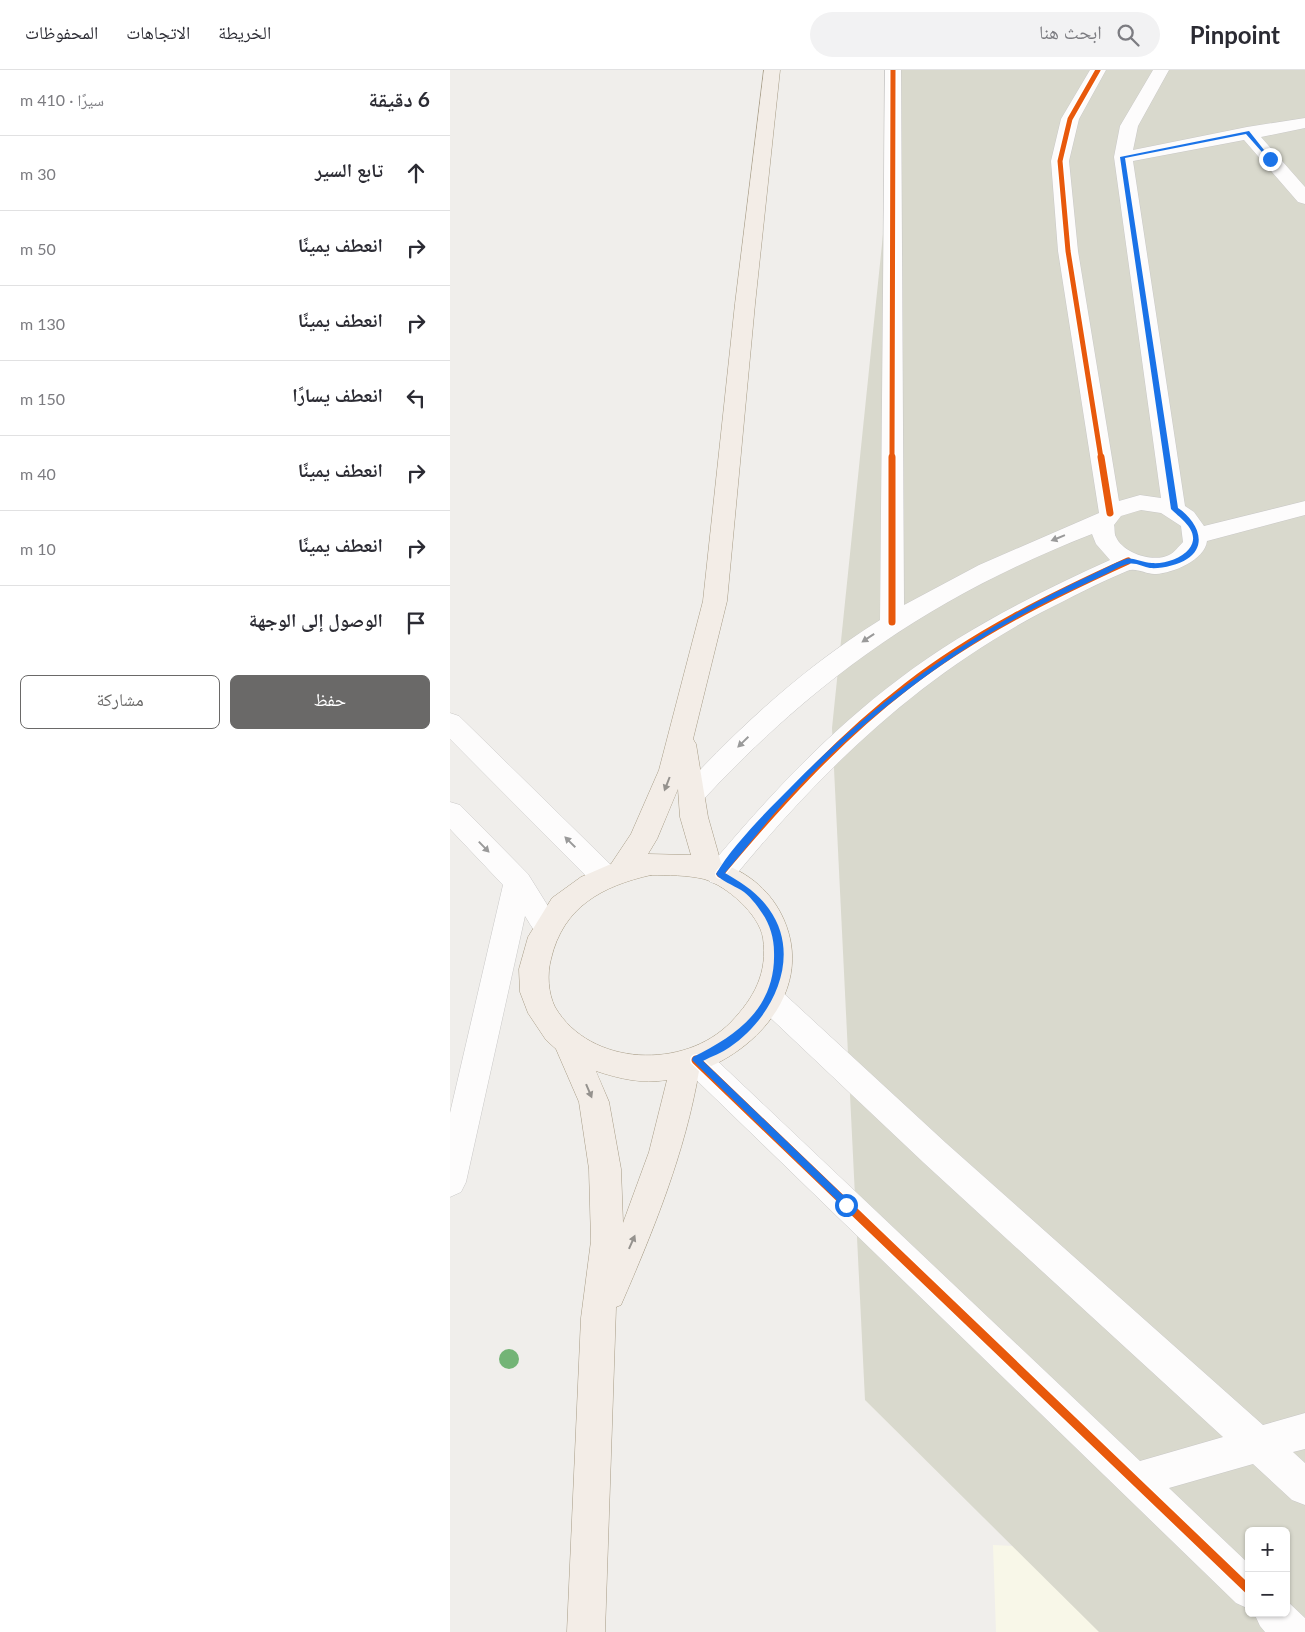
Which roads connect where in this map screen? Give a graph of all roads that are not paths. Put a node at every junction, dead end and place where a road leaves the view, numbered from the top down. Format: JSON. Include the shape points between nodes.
{"nodes":[{"id":1,"x":772,"y":70,"type":"edge"},
{"id":2,"x":892,"y":70,"type":"edge"},
{"id":3,"x":1098,"y":70,"type":"edge"},
{"id":4,"x":1160,"y":70,"type":"edge"},
{"id":5,"x":1305,"y":123,"type":"edge"},
{"id":6,"x":1247,"y":132,"type":"junction"},
{"id":7,"x":1122,"y":157,"type":"junction"},
{"id":8,"x":1305,"y":198,"type":"edge"},
{"id":9,"x":1305,"y":508,"type":"edge"},
{"id":10,"x":1174,"y":509,"type":"junction"},
{"id":11,"x":1107,"y":517,"type":"junction"},
{"id":12,"x":1196,"y":536,"type":"junction"},
{"id":13,"x":1128,"y":561,"type":"junction"},
{"id":14,"x":892,"y":622,"type":"junction"},
{"id":15,"x":450,"y":723,"type":"edge"},
{"id":16,"x":682,"y":737,"type":"junction"},
{"id":17,"x":692,"y":795,"type":"junction"},
{"id":18,"x":450,"y":812,"type":"edge"},
{"id":19,"x":714,"y":872,"type":"junction"},
{"id":20,"x":614,"y":874,"type":"junction"},
{"id":21,"x":518,"y":882,"type":"junction"},
{"id":22,"x":547,"y":927,"type":"junction"},
{"id":23,"x":770,"y":999,"type":"junction"},
{"id":24,"x":570,"y":1046,"type":"junction"},
{"id":25,"x":691,"y":1062,"type":"junction"},
{"id":26,"x":450,"y":1182,"type":"edge"},
{"id":27,"x":598,"y":1318,"type":"junction"},
{"id":28,"x":1305,"y":1431,"type":"edge"},
{"id":29,"x":1259,"y":1445,"type":"junction"},
{"id":30,"x":1136,"y":1480,"type":"junction"},
{"id":31,"x":1305,"y":1488,"type":"edge"},
{"id":32,"x":1245,"y":1586,"type":"edge"},
{"id":33,"x":1276,"y":1617,"type":"edge"},
{"id":34,"x":586,"y":1632,"type":"edge"},
{"id":35,"x":1292,"y":1632,"type":"edge"}],
"edges":[{"from":1,"to":16,"type":"main road","via":[[744,304],[715,601]]},
{"from":2,"to":14,"type":"street"},
{"from":3,"to":11,"type":"street","via":[[1070,120],[1060,161],[1068,251]]},
{"from":4,"to":7,"type":"street","via":[[1129,126]]},
{"from":5,"to":6,"type":"street"},
{"from":6,"to":7,"type":"street"},
{"from":6,"to":8,"type":"street"},
{"from":7,"to":10,"type":"street"},
{"from":9,"to":12,"type":"street"},
{"from":10,"to":11,"type":"street","via":[[1140,502],[1123,506]]},
{"from":10,"to":12,"type":"street","via":[[1190,521]]},
{"from":11,"to":13,"type":"street","via":[[1102,536],[1105,543]]},
{"from":11,"to":14,"type":"street","one_way":true,"via":[[974,575]]},
{"from":12,"to":13,"type":"street","via":[[1191,551],[1175,562],[1152,566]]},
{"from":13,"to":19,"type":"street","via":[[1064,590],[940,662],[882,706],[825,756]]},
{"from":14,"to":17,"type":"street","one_way":true,"via":[[808,683]]},
{"from":20,"to":15,"type":"street","one_way":true},
{"from":16,"to":17,"type":"main road"},
{"from":16,"to":20,"type":"main road","one_way":true,"via":[[643,839]]},
{"from":17,"to":19,"type":"main road","via":[[694,818]]},
{"from":18,"to":21,"type":"street","one_way":true},
{"from":19,"to":20,"type":"main road","via":[[652,864]]},
{"from":19,"to":23,"type":"main road","via":[[746,889],[766,912],[778,939],[779,969]]},
{"from":20,"to":22,"type":"main road","via":[[571,898]]},
{"from":21,"to":22,"type":"street"},
{"from":21,"to":26,"type":"street"},
{"from":22,"to":24,"type":"main road","via":[[534,958],[534,990],[546,1021]]},
{"from":23,"to":25,"type":"main road","via":[[752,1024],[727,1045]]},
{"from":23,"to":29,"type":"street","via":[[942,1160]]},
{"from":24,"to":25,"type":"main road","via":[[604,1062],[644,1069]]},
{"from":24,"to":27,"type":"main road","one_way":true,"via":[[594,1102],[605,1169],[607,1241]]},
{"from":27,"to":25,"type":"main road","one_way":true,"via":[[636,1233],[665,1155]]},
{"from":25,"to":30,"type":"street"},
{"from":27,"to":34,"type":"main road"},
{"from":28,"to":29,"type":"street"},
{"from":29,"to":30,"type":"street"},
{"from":29,"to":31,"type":"street"},
{"from":30,"to":32,"type":"street"},
{"from":33,"to":35,"type":"street"}]}
